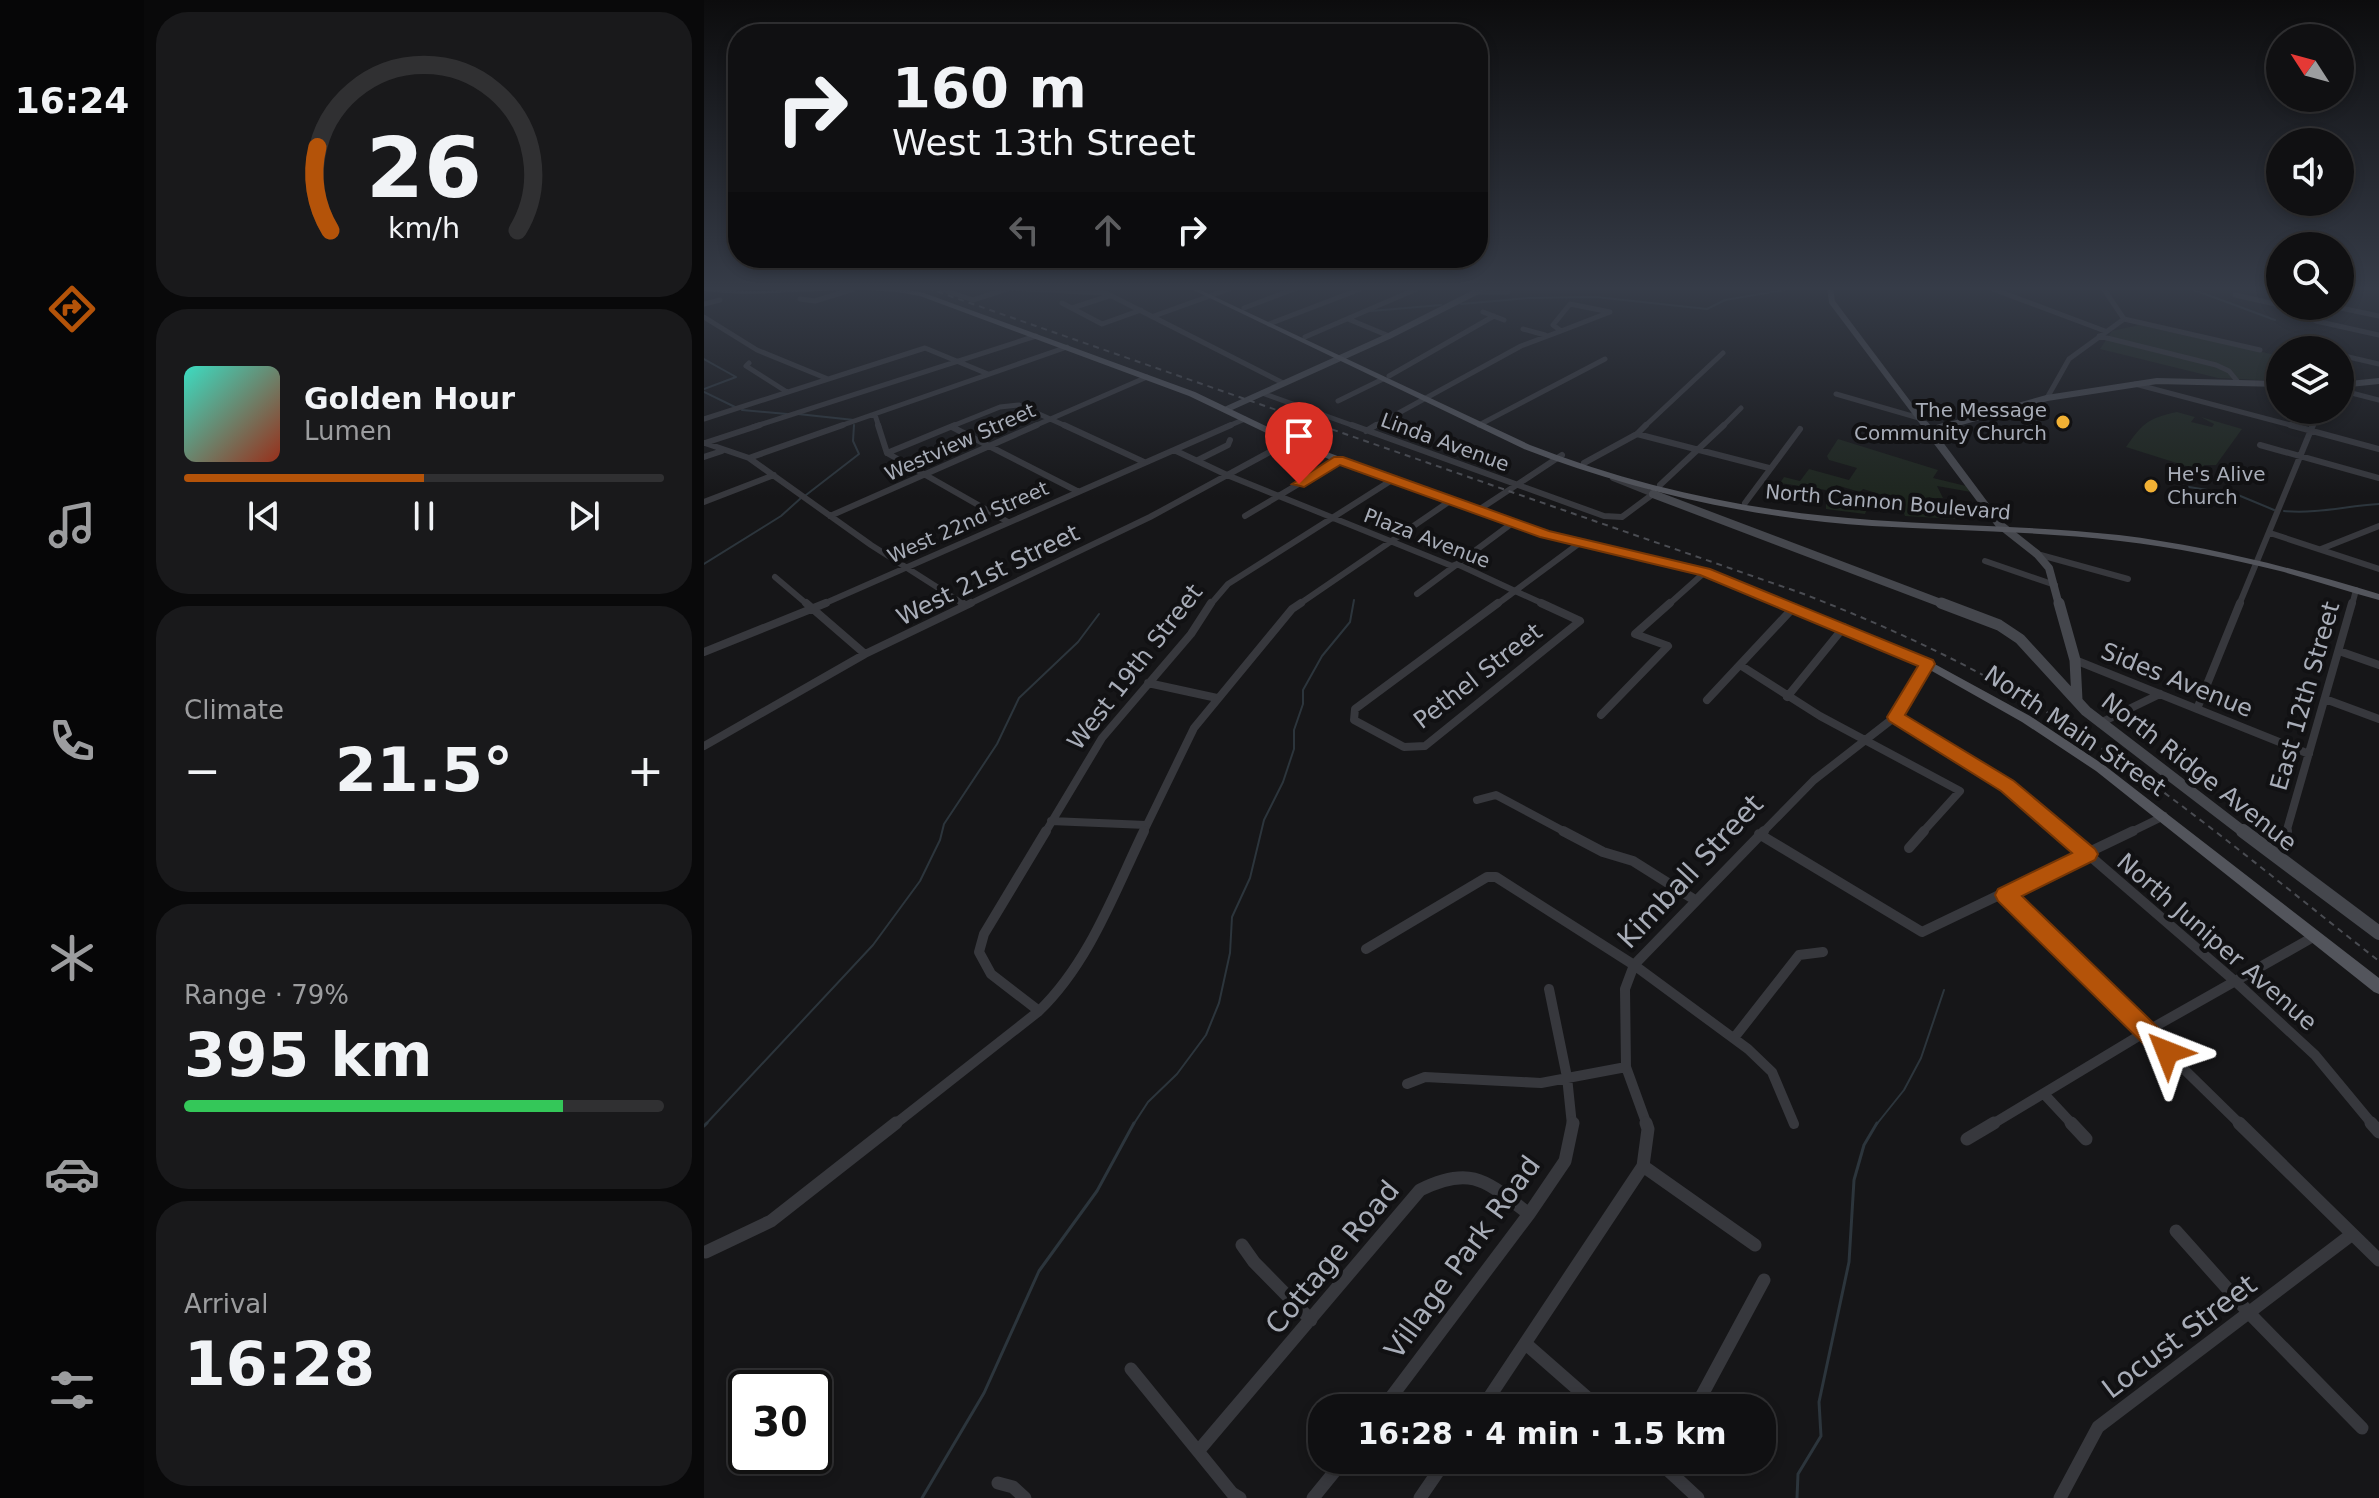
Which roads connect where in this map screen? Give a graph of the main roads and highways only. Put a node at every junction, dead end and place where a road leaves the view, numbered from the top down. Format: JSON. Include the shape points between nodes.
{"nodes":[{"id":1,"x":1096,"y":358,"type":"edge"},
{"id":2,"x":1344,"y":358,"type":"edge"},
{"id":3,"x":1559,"y":457,"type":"junction"},
{"id":4,"x":2003,"y":527,"type":"junction"},
{"id":5,"x":2259,"y":560,"type":"junction"},
{"id":6,"x":2379,"y":594,"type":"edge"},
{"id":7,"x":2379,"y":987,"type":"edge"}],
"edges":[{"from":1,"to":7,"type":"main road","name":"North Main Street","via":[[1225,408],[1290,441],[1511,524],[1705,572],[1927,664],[2026,719],[2164,816]]},
{"from":2,"to":3,"type":"main road","name":"North Cannon Boulevard"},
{"from":3,"to":4,"type":"main road","name":"North Cannon Boulevard","via":[[1656,490],[1854,516]]},
{"from":3,"to":4,"type":"main road","name":"North Cannon Boulevard","via":[[1686,501],[1836,520]]},
{"from":4,"to":5,"type":"main road","name":"North Cannon Boulevard","via":[[2149,541]]},
{"from":5,"to":6,"type":"main road","name":"North Cannon Boulevard"},
{"from":5,"to":6,"type":"main road","name":"North Cannon Boulevard"}]}
